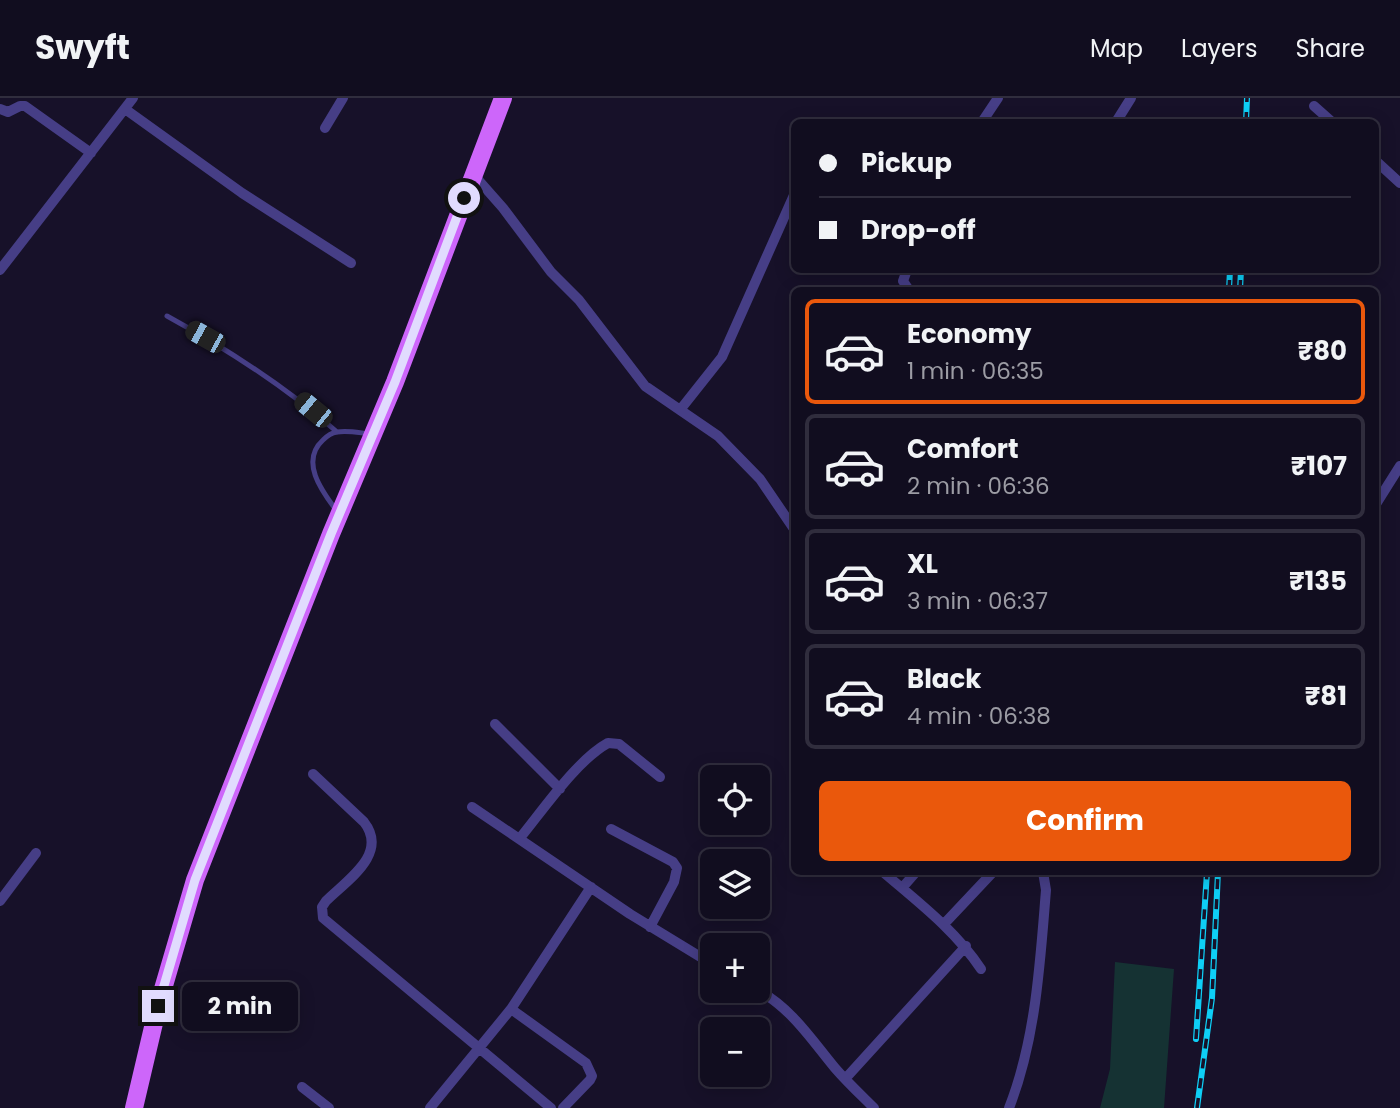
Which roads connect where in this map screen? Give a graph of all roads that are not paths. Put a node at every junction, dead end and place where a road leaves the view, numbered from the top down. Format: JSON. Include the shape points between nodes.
{"nodes":[{"id":1,"x":133,"y":98,"type":"edge"},
{"id":2,"x":343,"y":98,"type":"edge"},
{"id":3,"x":503,"y":98,"type":"edge"},
{"id":4,"x":998,"y":98,"type":"edge"},
{"id":5,"x":1130,"y":98,"type":"edge"},
{"id":6,"x":1314,"y":106,"type":"dead end"},
{"id":7,"x":0,"y":109,"type":"edge"},
{"id":8,"x":125,"y":109,"type":"junction"},
{"id":9,"x":984,"y":119,"type":"edge"},
{"id":10,"x":1118,"y":119,"type":"edge"},
{"id":11,"x":1329,"y":119,"type":"edge"},
{"id":12,"x":324,"y":128,"type":"dead end"},
{"id":13,"x":91,"y":153,"type":"junction"},
{"id":14,"x":1379,"y":164,"type":"edge"},
{"id":15,"x":473,"y":174,"type":"junction"},
{"id":16,"x":1400,"y":183,"type":"edge"},
{"id":17,"x":791,"y":202,"type":"edge"},
{"id":18,"x":351,"y":262,"type":"dead end"},
{"id":19,"x":0,"y":270,"type":"edge"},
{"id":20,"x":167,"y":316,"type":"dead end"},
{"id":21,"x":680,"y":410,"type":"junction"},
{"id":22,"x":337,"y":432,"type":"junction"},
{"id":23,"x":374,"y":434,"type":"junction"},
{"id":24,"x":1400,"y":466,"type":"edge"},
{"id":25,"x":1379,"y":499,"type":"edge"},
{"id":26,"x":340,"y":515,"type":"junction"},
{"id":27,"x":791,"y":525,"type":"edge"},
{"id":28,"x":495,"y":724,"type":"dead end"},
{"id":29,"x":313,"y":775,"type":"dead end"},
{"id":30,"x":660,"y":777,"type":"dead end"},
{"id":31,"x":560,"y":789,"type":"junction"},
{"id":32,"x":472,"y":807,"type":"dead end"},
{"id":33,"x":611,"y":829,"type":"dead end"},
{"id":34,"x":520,"y":838,"type":"junction"},
{"id":35,"x":36,"y":853,"type":"dead end"},
{"id":36,"x":887,"y":875,"type":"edge"},
{"id":37,"x":913,"y":875,"type":"edge"},
{"id":38,"x":990,"y":875,"type":"edge"},
{"id":39,"x":1044,"y":875,"type":"edge"},
{"id":40,"x":591,"y":887,"type":"junction"},
{"id":41,"x":902,"y":888,"type":"junction"},
{"id":42,"x":0,"y":901,"type":"edge"},
{"id":43,"x":944,"y":924,"type":"junction"},
{"id":44,"x":650,"y":927,"type":"junction"},
{"id":45,"x":965,"y":946,"type":"junction"},
{"id":46,"x":700,"y":957,"type":"edge"},
{"id":47,"x":981,"y":969,"type":"dead end"},
{"id":48,"x":770,"y":997,"type":"edge"},
{"id":49,"x":511,"y":1009,"type":"junction"},
{"id":50,"x":478,"y":1048,"type":"junction"},
{"id":51,"x":845,"y":1079,"type":"junction"},
{"id":52,"x":302,"y":1087,"type":"dead end"},
{"id":53,"x":134,"y":1108,"type":"edge"},
{"id":54,"x":330,"y":1108,"type":"edge"},
{"id":55,"x":430,"y":1108,"type":"edge"},
{"id":56,"x":551,"y":1108,"type":"edge"},
{"id":57,"x":563,"y":1108,"type":"edge"},
{"id":58,"x":874,"y":1108,"type":"edge"},
{"id":59,"x":1009,"y":1108,"type":"edge"}],
"edges":[{"from":1,"to":8,"type":"street"},
{"from":2,"to":12,"type":"street"},
{"from":3,"to":15,"type":"main road"},
{"from":4,"to":9,"type":"street"},
{"from":5,"to":10,"type":"street"},
{"from":6,"to":11,"type":"street"},
{"from":7,"to":13,"type":"street","via":[[8,112],[25,106]]},
{"from":8,"to":13,"type":"street"},
{"from":8,"to":18,"type":"street","via":[[242,193]]},
{"from":13,"to":19,"type":"street"},
{"from":14,"to":16,"type":"street"},
{"from":15,"to":21,"type":"street","via":[[645,386]]},
{"from":15,"to":23,"type":"main road"},
{"from":17,"to":21,"type":"street","via":[[722,357]]},
{"from":20,"to":22,"type":"lane","via":[[257,370]]},
{"from":21,"to":27,"type":"street","via":[[730,448],[760,480]]},
{"from":22,"to":23,"type":"lane"},
{"from":22,"to":26,"type":"lane","via":[[318,444],[313,462],[320,488]]},
{"from":23,"to":26,"type":"main road"},
{"from":24,"to":25,"type":"street"},
{"from":26,"to":53,"type":"main road","via":[[195,880]]},
{"from":28,"to":31,"type":"street"},
{"from":29,"to":50,"type":"street","via":[[364,822],[374,841],[369,856],[322,907],[323,918]]},
{"from":30,"to":31,"type":"street","via":[[619,744],[608,743]]},
{"from":31,"to":34,"type":"street"},
{"from":32,"to":34,"type":"street"},
{"from":33,"to":44,"type":"street","via":[[677,868]]},
{"from":34,"to":40,"type":"street"},
{"from":35,"to":42,"type":"street"},
{"from":36,"to":41,"type":"street"},
{"from":37,"to":41,"type":"street"},
{"from":38,"to":43,"type":"street"},
{"from":39,"to":59,"type":"street","via":[[1035,1003]]},
{"from":40,"to":44,"type":"street"},
{"from":40,"to":49,"type":"street"},
{"from":41,"to":43,"type":"street"},
{"from":43,"to":45,"type":"street"},
{"from":44,"to":46,"type":"street"},
{"from":45,"to":47,"type":"street"},
{"from":45,"to":51,"type":"street"},
{"from":48,"to":51,"type":"street","via":[[792,1014]]},
{"from":49,"to":50,"type":"street"},
{"from":49,"to":57,"type":"street","via":[[591,1070],[590,1080]]},
{"from":50,"to":55,"type":"street"},
{"from":50,"to":56,"type":"street"},
{"from":51,"to":58,"type":"street"},
{"from":52,"to":54,"type":"street"}]}
